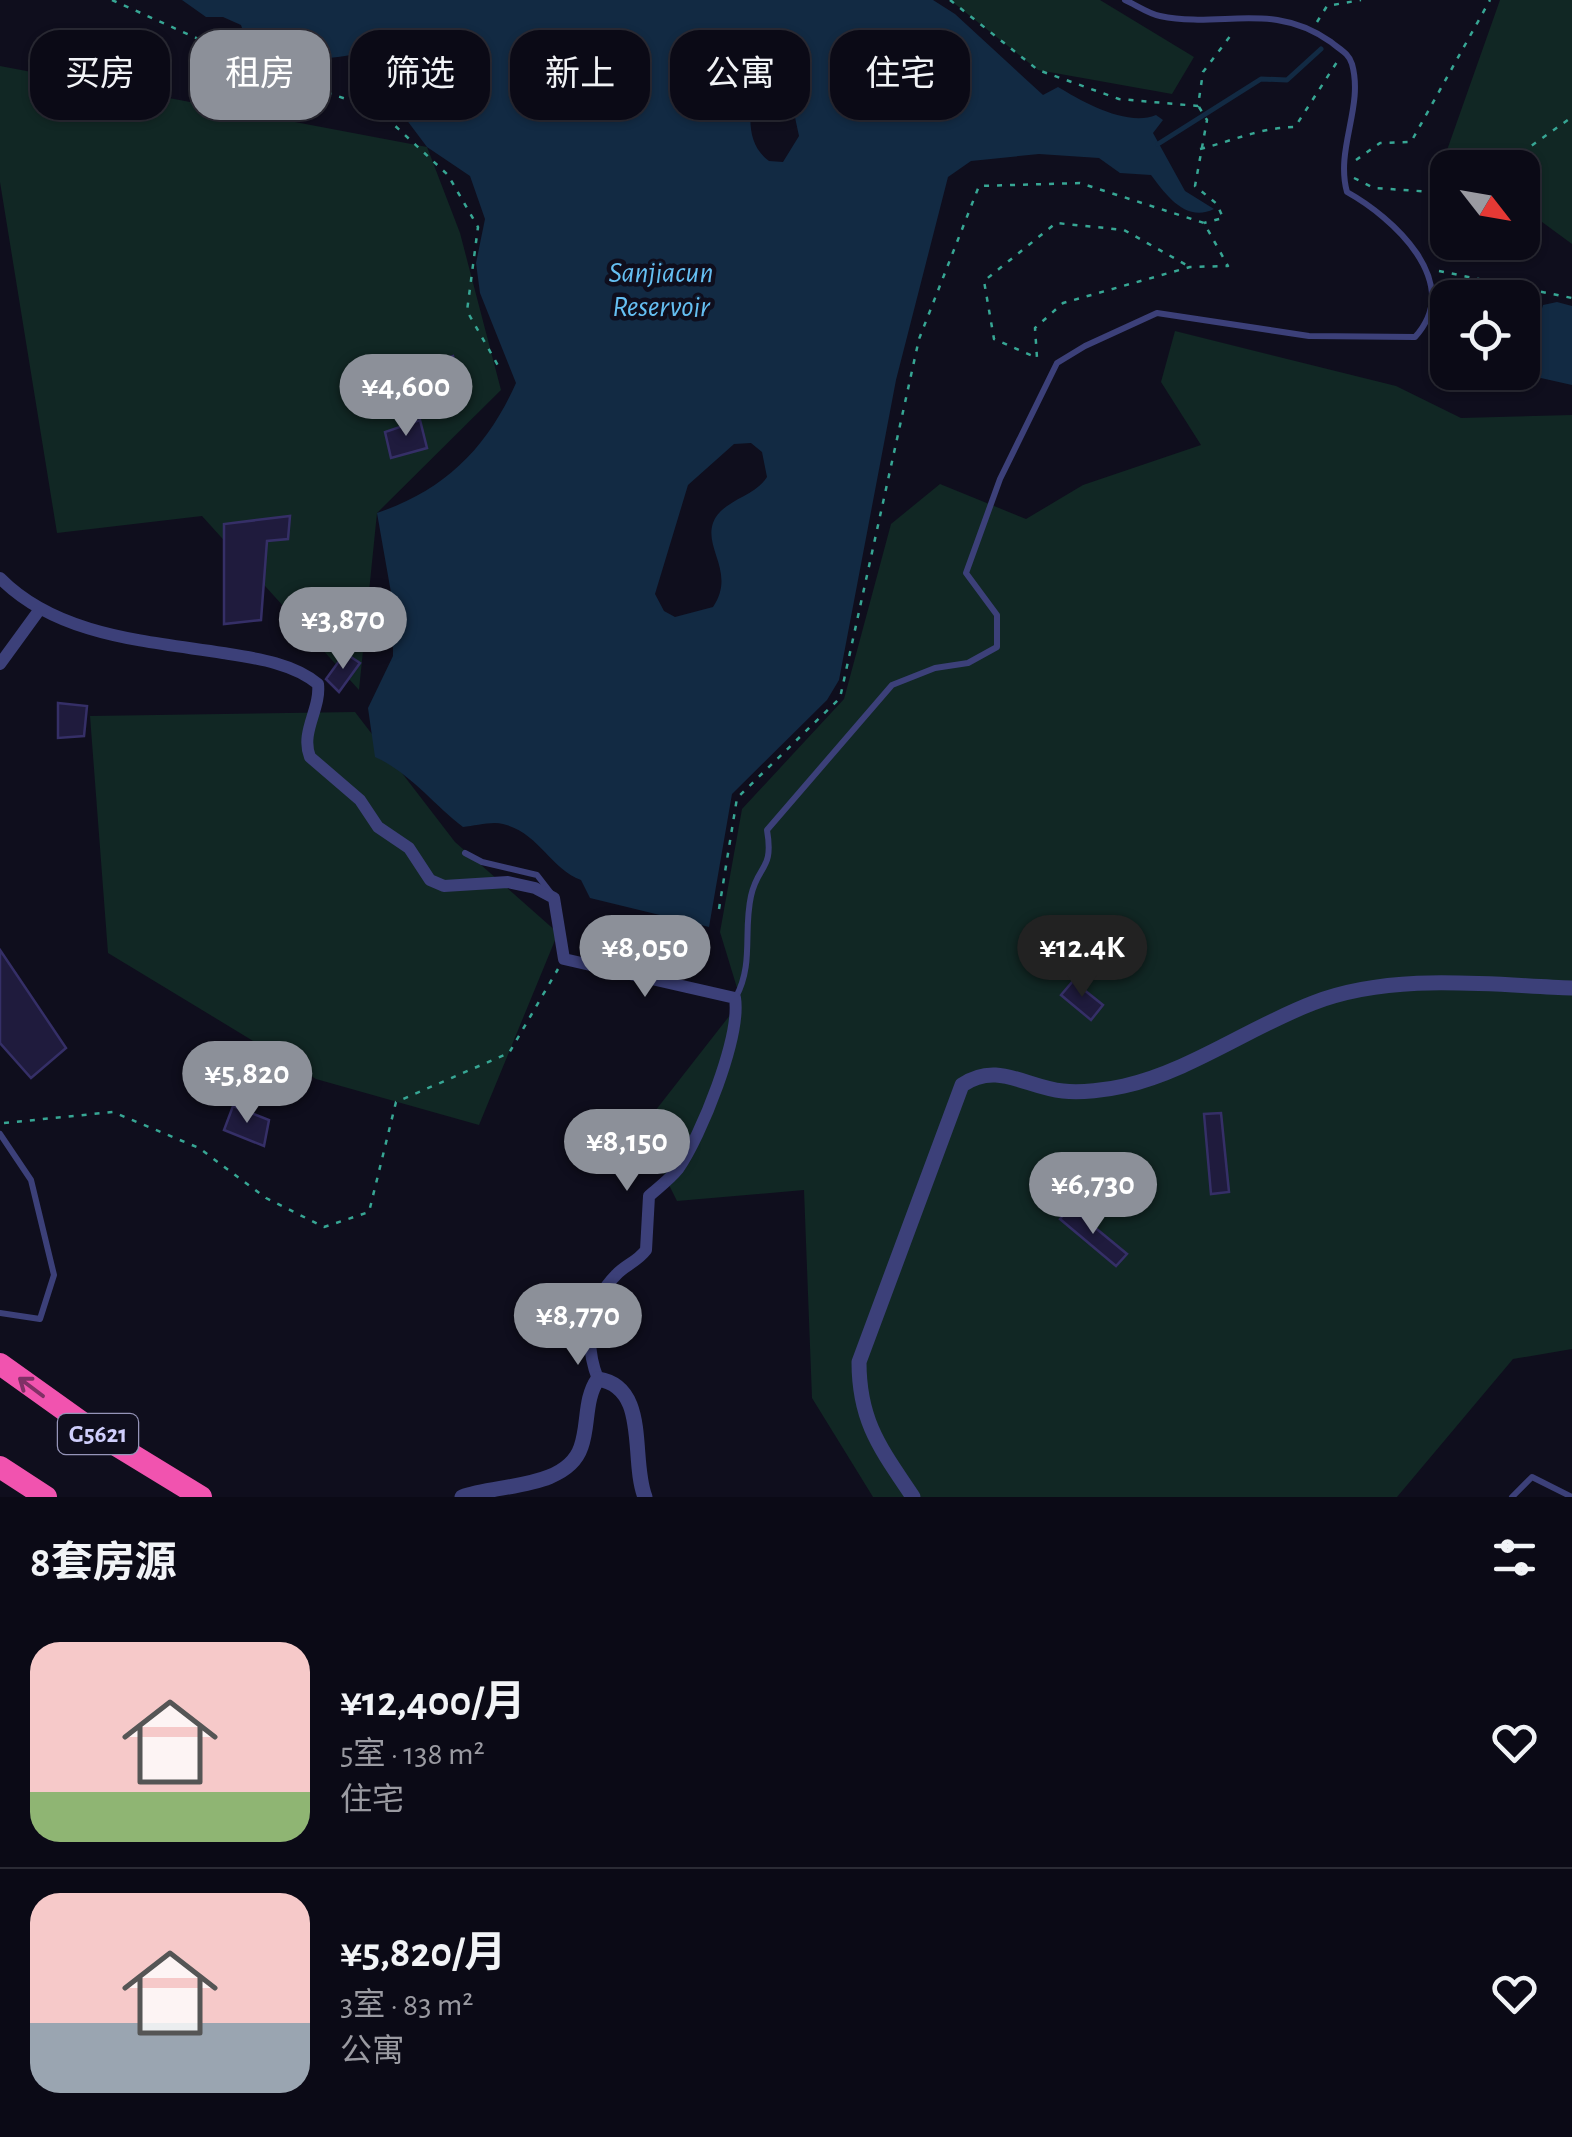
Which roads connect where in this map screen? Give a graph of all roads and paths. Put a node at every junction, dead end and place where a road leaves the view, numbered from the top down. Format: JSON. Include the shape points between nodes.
{"nodes":[{"id":1,"x":112,"y":0,"type":"edge"},
{"id":2,"x":950,"y":0,"type":"edge"},
{"id":3,"x":1125,"y":0,"type":"edge"},
{"id":4,"x":1362,"y":0,"type":"edge"},
{"id":5,"x":1490,"y":0,"type":"edge"},
{"id":6,"x":1248,"y":14,"type":"junction"},
{"id":7,"x":1313,"y":28,"type":"junction"},
{"id":8,"x":1344,"y":52,"type":"junction"},
{"id":9,"x":1198,"y":106,"type":"junction"},
{"id":10,"x":1572,"y":117,"type":"edge"},
{"id":11,"x":1200,"y":148,"type":"junction"},
{"id":12,"x":1525,"y":150,"type":"edge"},
{"id":13,"x":1341,"y":170,"type":"junction"},
{"id":14,"x":1430,"y":192,"type":"edge"},
{"id":15,"x":1204,"y":223,"type":"junction"},
{"id":16,"x":1190,"y":267,"type":"junction"},
{"id":17,"x":1428,"y":272,"type":"junction"},
{"id":18,"x":1572,"y":298,"type":"edge"},
{"id":19,"x":500,"y":368,"type":"dead end"},
{"id":20,"x":0,"y":578,"type":"edge"},
{"id":21,"x":40,"y":609,"type":"junction"},
{"id":22,"x":0,"y":664,"type":"edge"},
{"id":23,"x":465,"y":853,"type":"dead end"},
{"id":24,"x":554,"y":898,"type":"junction"},
{"id":25,"x":719,"y":909,"type":"dead end"},
{"id":26,"x":564,"y":960,"type":"junction"},
{"id":27,"x":1572,"y":988,"type":"edge"},
{"id":28,"x":735,"y":998,"type":"junction"},
{"id":29,"x":0,"y":1124,"type":"edge"},
{"id":30,"x":0,"y":1134,"type":"edge"},
{"id":31,"x":0,"y":1313,"type":"edge"},
{"id":32,"x":0,"y":1364,"type":"edge"},
{"id":33,"x":598,"y":1379,"type":"junction"},
{"id":34,"x":0,"y":1466,"type":"edge"},
{"id":35,"x":46,"y":1497,"type":"edge"},
{"id":36,"x":201,"y":1497,"type":"edge"},
{"id":37,"x":462,"y":1497,"type":"edge"},
{"id":38,"x":645,"y":1497,"type":"edge"},
{"id":39,"x":913,"y":1497,"type":"edge"},
{"id":40,"x":1512,"y":1497,"type":"edge"},
{"id":41,"x":1572,"y":1497,"type":"edge"}],
"edges":[{"from":1,"to":19,"type":"path","via":[[284,78],[378,110],[448,175],[478,227],[467,311]]},
{"from":2,"to":9,"type":"path","via":[[1038,70],[1119,98]]},
{"from":3,"to":6,"type":"lane","via":[[1158,16]]},
{"from":4,"to":7,"type":"path","via":[[1327,6]]},
{"from":5,"to":13,"type":"path","via":[[1412,142],[1380,143]]},
{"from":6,"to":7,"type":"lane"},
{"from":6,"to":9,"type":"path","via":[[1203,72]]},
{"from":7,"to":8,"type":"lane"},
{"from":8,"to":11,"type":"path","via":[[1295,127],[1257,128],[1242,139]]},
{"from":8,"to":13,"type":"lane","via":[[1357,87]]},
{"from":9,"to":11,"type":"path","via":[[1206,120]]},
{"from":10,"to":12,"type":"path"},
{"from":11,"to":15,"type":"path","via":[[1195,186],[1223,218]]},
{"from":13,"to":14,"type":"path","via":[[1374,188]]},
{"from":13,"to":17,"type":"lane","via":[[1347,192],[1400,229]]},
{"from":15,"to":16,"type":"path","via":[[1228,266]]},
{"from":15,"to":25,"type":"path","via":[[1080,183],[979,186],[918,339],[840,698],[737,798]]},
{"from":16,"to":16,"type":"path","via":[[1124,230],[1056,223],[984,280],[994,339],[1037,358],[1035,328],[1063,303]]},
{"from":17,"to":18,"type":"path","via":[[1451,271]]},
{"from":17,"to":28,"type":"lane","via":[[1430,302],[1415,336],[1310,336],[1157,313],[1057,363],[1000,479],[966,573],[997,615],[997,647],[968,664],[892,685],[766,830],[771,856],[750,894],[748,975]]},
{"from":20,"to":21,"type":"street"},
{"from":21,"to":22,"type":"street"},
{"from":21,"to":24,"type":"street","via":[[86,627],[309,676],[319,692],[308,734],[310,757],[360,800],[378,828],[409,848],[430,880],[444,886],[508,882]]},
{"from":23,"to":24,"type":"lane","via":[[538,875]]},
{"from":24,"to":26,"type":"street"},
{"from":26,"to":28,"type":"street"},
{"from":26,"to":29,"type":"path","via":[[509,1053],[396,1102],[369,1212],[324,1227],[266,1198],[199,1148],[113,1112]]},
{"from":27,"to":39,"type":"street","via":[[1380,988],[1318,1001],[1124,1086],[1065,1092],[999,1073],[979,1074],[962,1085],[859,1362],[866,1422]]},
{"from":28,"to":33,"type":"street","via":[[738,1015],[726,1064],[678,1169],[648,1196],[646,1250],[616,1274],[597,1303],[588,1335]]},
{"from":30,"to":31,"type":"lane","via":[[31,1180],[54,1275],[40,1318]]},
{"from":36,"to":32,"type":"highway","number":"G5621","one_way":true},
{"from":33,"to":37,"type":"street","via":[[573,1463],[558,1475]]},
{"from":33,"to":38,"type":"street","via":[[622,1388],[630,1402]]},
{"from":34,"to":35,"type":"highway"},
{"from":40,"to":41,"type":"lane","via":[[1532,1477]]}]}
